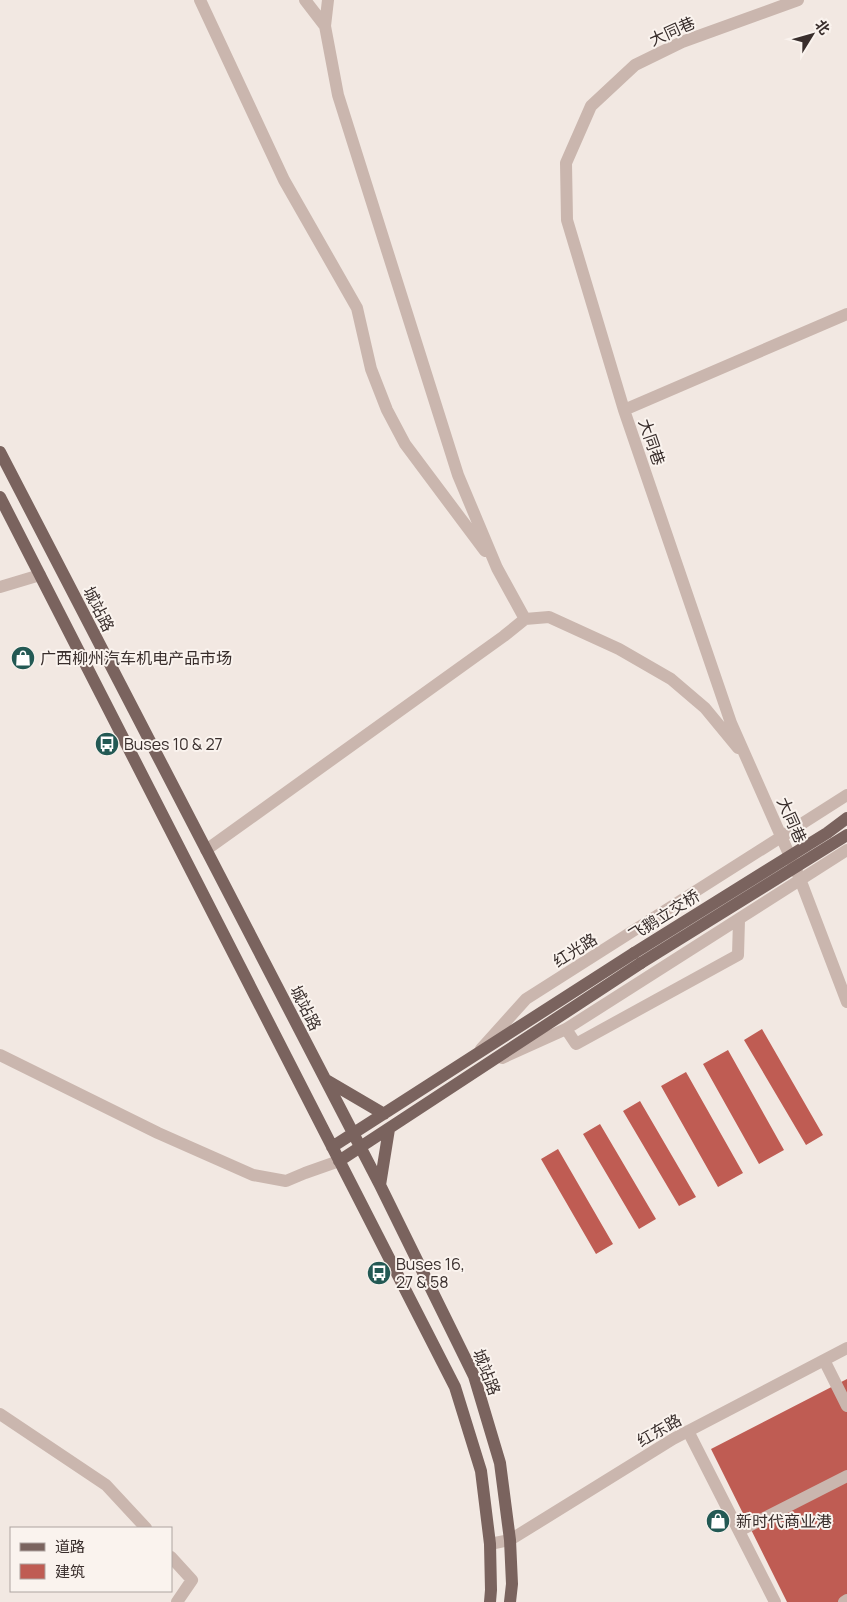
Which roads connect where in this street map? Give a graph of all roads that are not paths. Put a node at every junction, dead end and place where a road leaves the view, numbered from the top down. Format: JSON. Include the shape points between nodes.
{"nodes":[{"id":1,"x":200,"y":0,"type":"edge"},
{"id":2,"x":305,"y":0,"type":"edge"},
{"id":3,"x":328,"y":0,"type":"edge"},
{"id":4,"x":798,"y":0,"type":"edge"},
{"id":5,"x":325,"y":26,"type":"junction"},
{"id":6,"x":847,"y":314,"type":"edge"},
{"id":7,"x":624,"y":410,"type":"junction"},
{"id":8,"x":0,"y":452,"type":"edge"},
{"id":9,"x":0,"y":497,"type":"edge"},
{"id":10,"x":497,"y":568,"type":"junction"},
{"id":11,"x":40,"y":575,"type":"junction"},
{"id":12,"x":0,"y":587,"type":"edge"},
{"id":13,"x":525,"y":619,"type":"junction"},
{"id":14,"x":749,"y":762,"type":"junction"},
{"id":15,"x":847,"y":795,"type":"edge"},
{"id":16,"x":847,"y":818,"type":"edge"},
{"id":17,"x":847,"y":835,"type":"edge"},
{"id":18,"x":782,"y":837,"type":"junction"},
{"id":19,"x":206,"y":850,"type":"junction"},
{"id":20,"x":847,"y":850,"type":"edge"},
{"id":21,"x":800,"y":879,"type":"junction"},
{"id":22,"x":738,"y":920,"type":"junction"},
{"id":23,"x":637,"y":958,"type":"junction"},
{"id":24,"x":847,"y":1002,"type":"edge"},
{"id":25,"x":566,"y":1029,"type":"junction"},
{"id":26,"x":0,"y":1055,"type":"edge"},
{"id":27,"x":474,"y":1056,"type":"junction"},
{"id":28,"x":482,"y":1068,"type":"junction"},
{"id":29,"x":325,"y":1080,"type":"junction"},
{"id":30,"x":384,"y":1114,"type":"junction"},
{"id":31,"x":389,"y":1128,"type":"junction"},
{"id":32,"x":353,"y":1134,"type":"junction"},
{"id":33,"x":332,"y":1147,"type":"junction"},
{"id":34,"x":360,"y":1148,"type":"junction"},
{"id":35,"x":339,"y":1161,"type":"junction"},
{"id":36,"x":380,"y":1186,"type":"junction"},
{"id":37,"x":847,"y":1348,"type":"edge"},
{"id":38,"x":824,"y":1360,"type":"junction"},
{"id":39,"x":847,"y":1406,"type":"edge"},
{"id":40,"x":0,"y":1414,"type":"edge"},
{"id":41,"x":688,"y":1431,"type":"junction"},
{"id":42,"x":847,"y":1476,"type":"edge"},
{"id":43,"x":145,"y":1527,"type":"edge"},
{"id":44,"x":739,"y":1531,"type":"junction"},
{"id":45,"x":510,"y":1540,"type":"junction"},
{"id":46,"x":490,"y":1544,"type":"junction"},
{"id":47,"x":172,"y":1558,"type":"edge"},
{"id":48,"x":177,"y":1602,"type":"edge"},
{"id":49,"x":490,"y":1602,"type":"edge"},
{"id":50,"x":510,"y":1602,"type":"edge"},
{"id":51,"x":775,"y":1602,"type":"edge"}],
"edges":[{"from":1,"to":10,"type":"street","via":[[284,180],[357,308],[371,369],[387,410],[405,444]]},
{"from":2,"to":5,"type":"street"},
{"from":3,"to":5,"type":"street"},
{"from":4,"to":7,"type":"street","name":"大同巷","via":[[682,42],[635,66],[591,106],[566,163],[567,220]]},
{"from":5,"to":10,"type":"street","via":[[338,95],[458,475]]},
{"from":6,"to":7,"type":"street"},
{"from":7,"to":14,"type":"street","name":"大同巷","via":[[731,723]]},
{"from":8,"to":19,"type":"main road","name":"城站路"},
{"from":9,"to":11,"type":"main road"},
{"from":10,"to":13,"type":"street"},
{"from":11,"to":12,"type":"street"},
{"from":11,"to":33,"type":"main road"},
{"from":13,"to":14,"type":"street","via":[[549,618],[619,649],[670,679],[705,708]]},
{"from":13,"to":19,"type":"street"},
{"from":14,"to":18,"type":"street","name":"大同巷"},
{"from":15,"to":18,"type":"street","name":"红光路"},
{"from":16,"to":23,"type":"main road","name":"飞鹅立交桥","bridge":true},
{"from":17,"to":23,"type":"main road","name":"飞鹅立交桥","bridge":true},
{"from":18,"to":21,"type":"street","name":"大同巷"},
{"from":18,"to":27,"type":"street","name":"红光路","via":[[526,999]]},
{"from":19,"to":29,"type":"main road","name":"城站路"},
{"from":20,"to":21,"type":"street"},
{"from":21,"to":22,"type":"street"},
{"from":21,"to":24,"type":"street","name":"大同巷"},
{"from":22,"to":25,"type":"street"},
{"from":22,"to":25,"type":"street","via":[[738,955],[576,1044]]},
{"from":23,"to":27,"type":"main road","name":"飞鹅立交桥"},
{"from":23,"to":28,"type":"main road","name":"飞鹅立交桥"},
{"from":25,"to":28,"type":"street"},
{"from":26,"to":35,"type":"street","via":[[158,1133],[253,1174],[286,1181]]},
{"from":27,"to":30,"type":"main road","name":"红光路"},
{"from":28,"to":31,"type":"main road"},
{"from":29,"to":30,"type":"main road"},
{"from":29,"to":32,"type":"main road","name":"城站路"},
{"from":30,"to":32,"type":"main road","name":"红光路"},
{"from":31,"to":34,"type":"main road"},
{"from":31,"to":36,"type":"main road"},
{"from":32,"to":33,"type":"main road","name":"红光路"},
{"from":32,"to":34,"type":"main road","name":"城站路"},
{"from":33,"to":35,"type":"main road"},
{"from":34,"to":35,"type":"main road"},
{"from":34,"to":36,"type":"main road","name":"城站路"},
{"from":35,"to":46,"type":"main road","via":[[455,1388],[481,1470]]},
{"from":36,"to":45,"type":"main road","name":"城站路","via":[[474,1376],[500,1463]]},
{"from":37,"to":38,"type":"street","name":"红东路"},
{"from":38,"to":39,"type":"street"},
{"from":38,"to":41,"type":"street","name":"红东路"},
{"from":40,"to":43,"type":"street","via":[[106,1485]]},
{"from":41,"to":44,"type":"street"},
{"from":41,"to":45,"type":"street","name":"红东路"},
{"from":42,"to":44,"type":"street"},
{"from":44,"to":51,"type":"street"},
{"from":45,"to":46,"type":"street","name":"红东路"},
{"from":45,"to":50,"type":"main road","name":"城站路"},
{"from":46,"to":49,"type":"main road"},
{"from":47,"to":48,"type":"street","via":[[192,1580]]}]}
